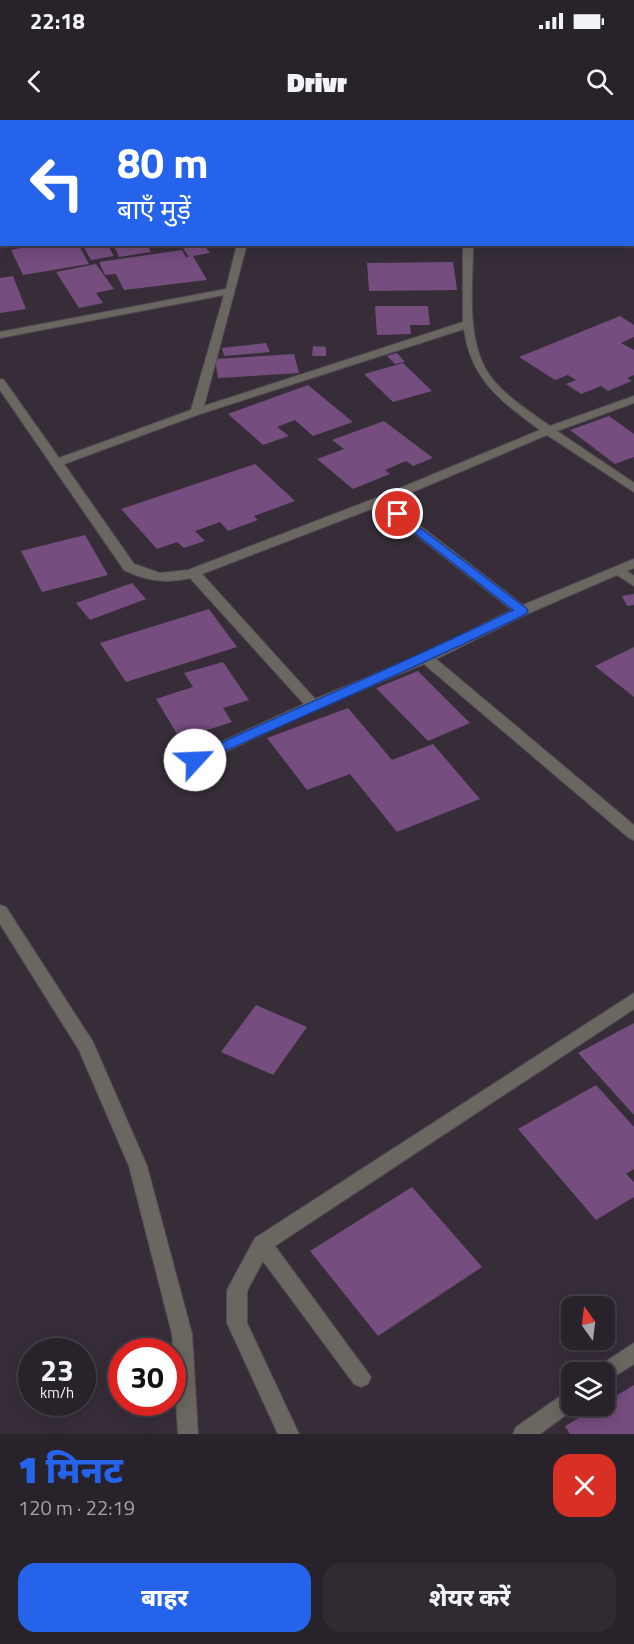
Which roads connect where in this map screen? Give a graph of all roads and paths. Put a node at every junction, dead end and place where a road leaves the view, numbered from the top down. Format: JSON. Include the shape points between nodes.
{"nodes":[{"id":1,"x":242,"y":246,"type":"edge"},
{"id":2,"x":468,"y":246,"type":"edge"},
{"id":3,"x":231,"y":291,"type":"junction"},
{"id":4,"x":468,"y":324,"type":"junction"},
{"id":5,"x":0,"y":335,"type":"edge"},
{"id":6,"x":0,"y":382,"type":"edge"},
{"id":7,"x":634,"y":399,"type":"edge"},
{"id":8,"x":196,"y":412,"type":"junction"},
{"id":9,"x":550,"y":430,"type":"junction"},
{"id":10,"x":57,"y":463,"type":"junction"},
{"id":11,"x":634,"y":488,"type":"edge"},
{"id":12,"x":380,"y":501,"type":"junction"},
{"id":13,"x":634,"y":563,"type":"edge"},
{"id":14,"x":618,"y":570,"type":"junction"},
{"id":15,"x":193,"y":573,"type":"junction"},
{"id":16,"x":634,"y":582,"type":"edge"},
{"id":17,"x":522,"y":611,"type":"junction"},
{"id":18,"x":426,"y":658,"type":"junction"},
{"id":19,"x":313,"y":705,"type":"junction"},
{"id":20,"x":195,"y":760,"type":"dead end"},
{"id":21,"x":634,"y":834,"type":"edge"},
{"id":22,"x":0,"y":910,"type":"edge"},
{"id":23,"x":634,"y":1000,"type":"edge"},
{"id":24,"x":262,"y":1244,"type":"junction"},
{"id":25,"x":634,"y":1352,"type":"edge"},
{"id":26,"x":615,"y":1366,"type":"edge"},
{"id":27,"x":361,"y":1377,"type":"dead end"},
{"id":28,"x":561,"y":1406,"type":"edge"},
{"id":29,"x":188,"y":1434,"type":"edge"},
{"id":30,"x":289,"y":1434,"type":"edge"},
{"id":31,"x":523,"y":1434,"type":"edge"}],
"edges":[{"from":1,"to":3,"type":"street"},
{"from":2,"to":4,"type":"street"},
{"from":3,"to":5,"type":"street"},
{"from":3,"to":8,"type":"street"},
{"from":4,"to":8,"type":"street"},
{"from":4,"to":9,"type":"street","via":[[480,368],[489,382]]},
{"from":6,"to":10,"type":"street"},
{"from":7,"to":9,"type":"street"},
{"from":8,"to":10,"type":"street"},
{"from":9,"to":11,"type":"street"},
{"from":9,"to":12,"type":"street"},
{"from":10,"to":15,"type":"street","via":[[129,567],[162,579]]},
{"from":12,"to":15,"type":"street"},
{"from":12,"to":17,"type":"street"},
{"from":13,"to":14,"type":"street"},
{"from":14,"to":16,"type":"street"},
{"from":14,"to":17,"type":"street"},
{"from":15,"to":19,"type":"street"},
{"from":17,"to":18,"type":"street"},
{"from":18,"to":19,"type":"street"},
{"from":18,"to":21,"type":"street"},
{"from":19,"to":20,"type":"street"},
{"from":22,"to":29,"type":"street","via":[[87,1047],[138,1166],[182,1334]]},
{"from":23,"to":24,"type":"street"},
{"from":24,"to":27,"type":"street"},
{"from":24,"to":30,"type":"street","via":[[237,1290],[237,1323]]},
{"from":25,"to":26,"type":"street"},
{"from":28,"to":31,"type":"street"}]}
